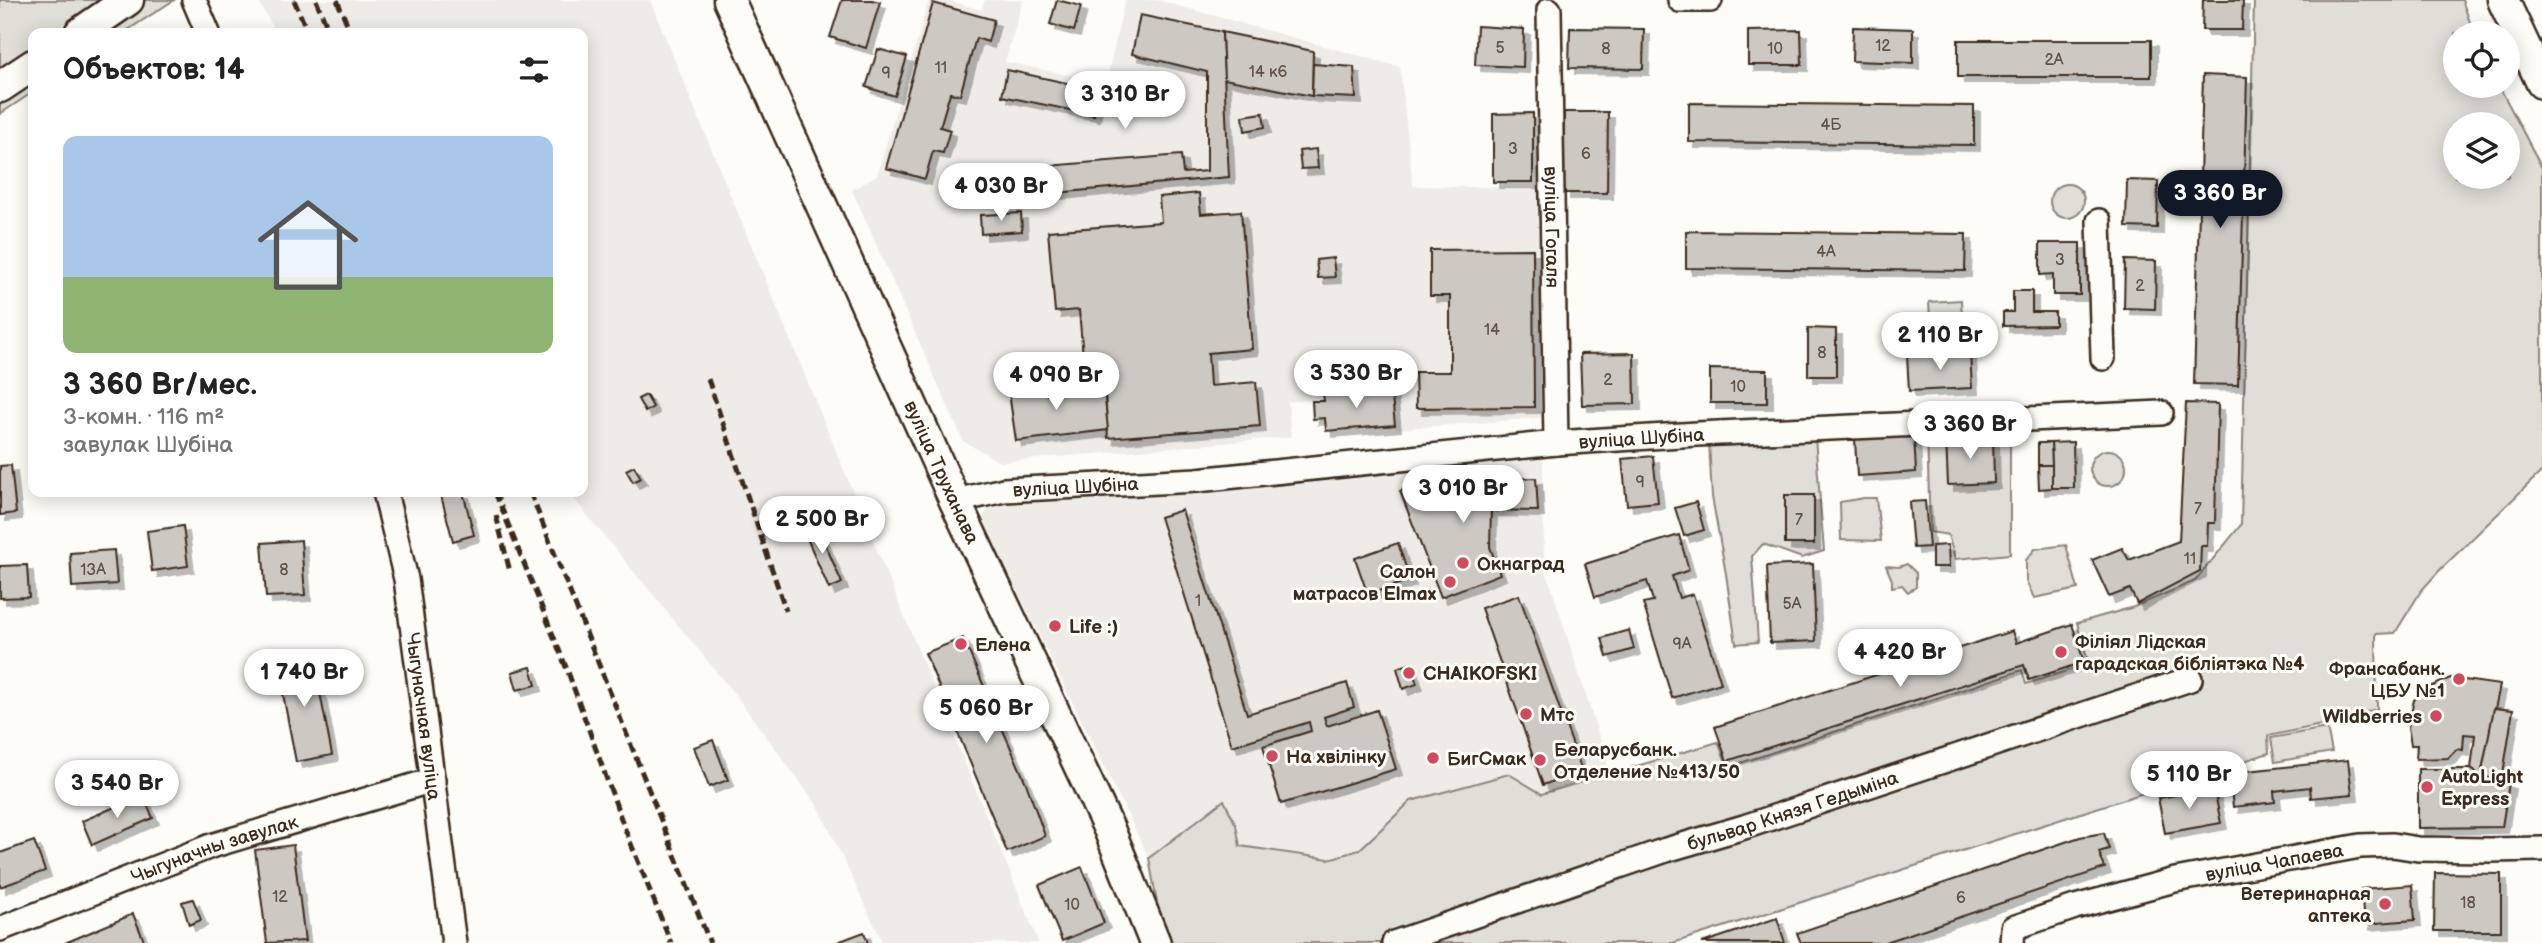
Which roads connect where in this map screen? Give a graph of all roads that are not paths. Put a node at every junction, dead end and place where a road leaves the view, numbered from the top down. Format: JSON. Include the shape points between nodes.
{"nodes":[{"id":1,"x":128,"y":0,"type":"edge"},
{"id":2,"x":194,"y":0,"type":"edge"},
{"id":3,"x":729,"y":0,"type":"edge"},
{"id":4,"x":1680,"y":0,"type":"edge"},
{"id":5,"x":1710,"y":0,"type":"edge"},
{"id":6,"x":2503,"y":0,"type":"edge"},
{"id":7,"x":1549,"y":10,"type":"dead end"},
{"id":8,"x":86,"y":28,"type":"edge"},
{"id":9,"x":206,"y":28,"type":"edge"},
{"id":10,"x":28,"y":68,"type":"edge"},
{"id":11,"x":2542,"y":83,"type":"edge"},
{"id":12,"x":0,"y":87,"type":"edge"},
{"id":13,"x":2099,"y":221,"type":"dead end"},
{"id":14,"x":2103,"y":358,"type":"dead end"},
{"id":15,"x":2161,"y":413,"type":"dead end"},
{"id":16,"x":1556,"y":443,"type":"junction"},
{"id":17,"x":386,"y":497,"type":"edge"},
{"id":18,"x":955,"y":501,"type":"junction"},
{"id":19,"x":2190,"y":679,"type":"dead end"},
{"id":20,"x":433,"y":780,"type":"junction"},
{"id":21,"x":2542,"y":849,"type":"edge"},
{"id":22,"x":0,"y":929,"type":"edge"},
{"id":23,"x":2012,"y":935,"type":"edge"},
{"id":24,"x":454,"y":943,"type":"edge"},
{"id":25,"x":1155,"y":943,"type":"edge"},
{"id":26,"x":1394,"y":943,"type":"edge"}],
"edges":[{"from":1,"to":8,"type":"main road"},
{"from":2,"to":9,"type":"street"},
{"from":3,"to":18,"type":"main road","name":"вуліца Труханава"},
{"from":4,"to":5,"type":"street"},
{"from":6,"to":11,"type":"main road"},
{"from":7,"to":16,"type":"street","name":"вуліца Гогаля"},
{"from":10,"to":12,"type":"main road"},
{"from":13,"to":14,"type":"street"},
{"from":15,"to":16,"type":"street","name":"вуліца Шубіна"},
{"from":16,"to":18,"type":"street","name":"вуліца Шубіна","via":[[1197,480],[1004,490]]},
{"from":17,"to":20,"type":"street","name":"Чыгуначная вуліца","via":[[406,579]]},
{"from":18,"to":25,"type":"main road","name":"вуліца Труханава","via":[[1109,829]]},
{"from":19,"to":26,"type":"street","name":"бульвар Князя Гедыміна","via":[[1666,849]]},
{"from":20,"to":22,"type":"street","name":"Чыгуначны завулак","via":[[211,846]]},
{"from":20,"to":24,"type":"street","name":"Чыгуначная вуліца"},
{"from":21,"to":23,"type":"street","name":"вуліца Чапаева","via":[[2360,846],[2175,880],[2075,907]]}]}
